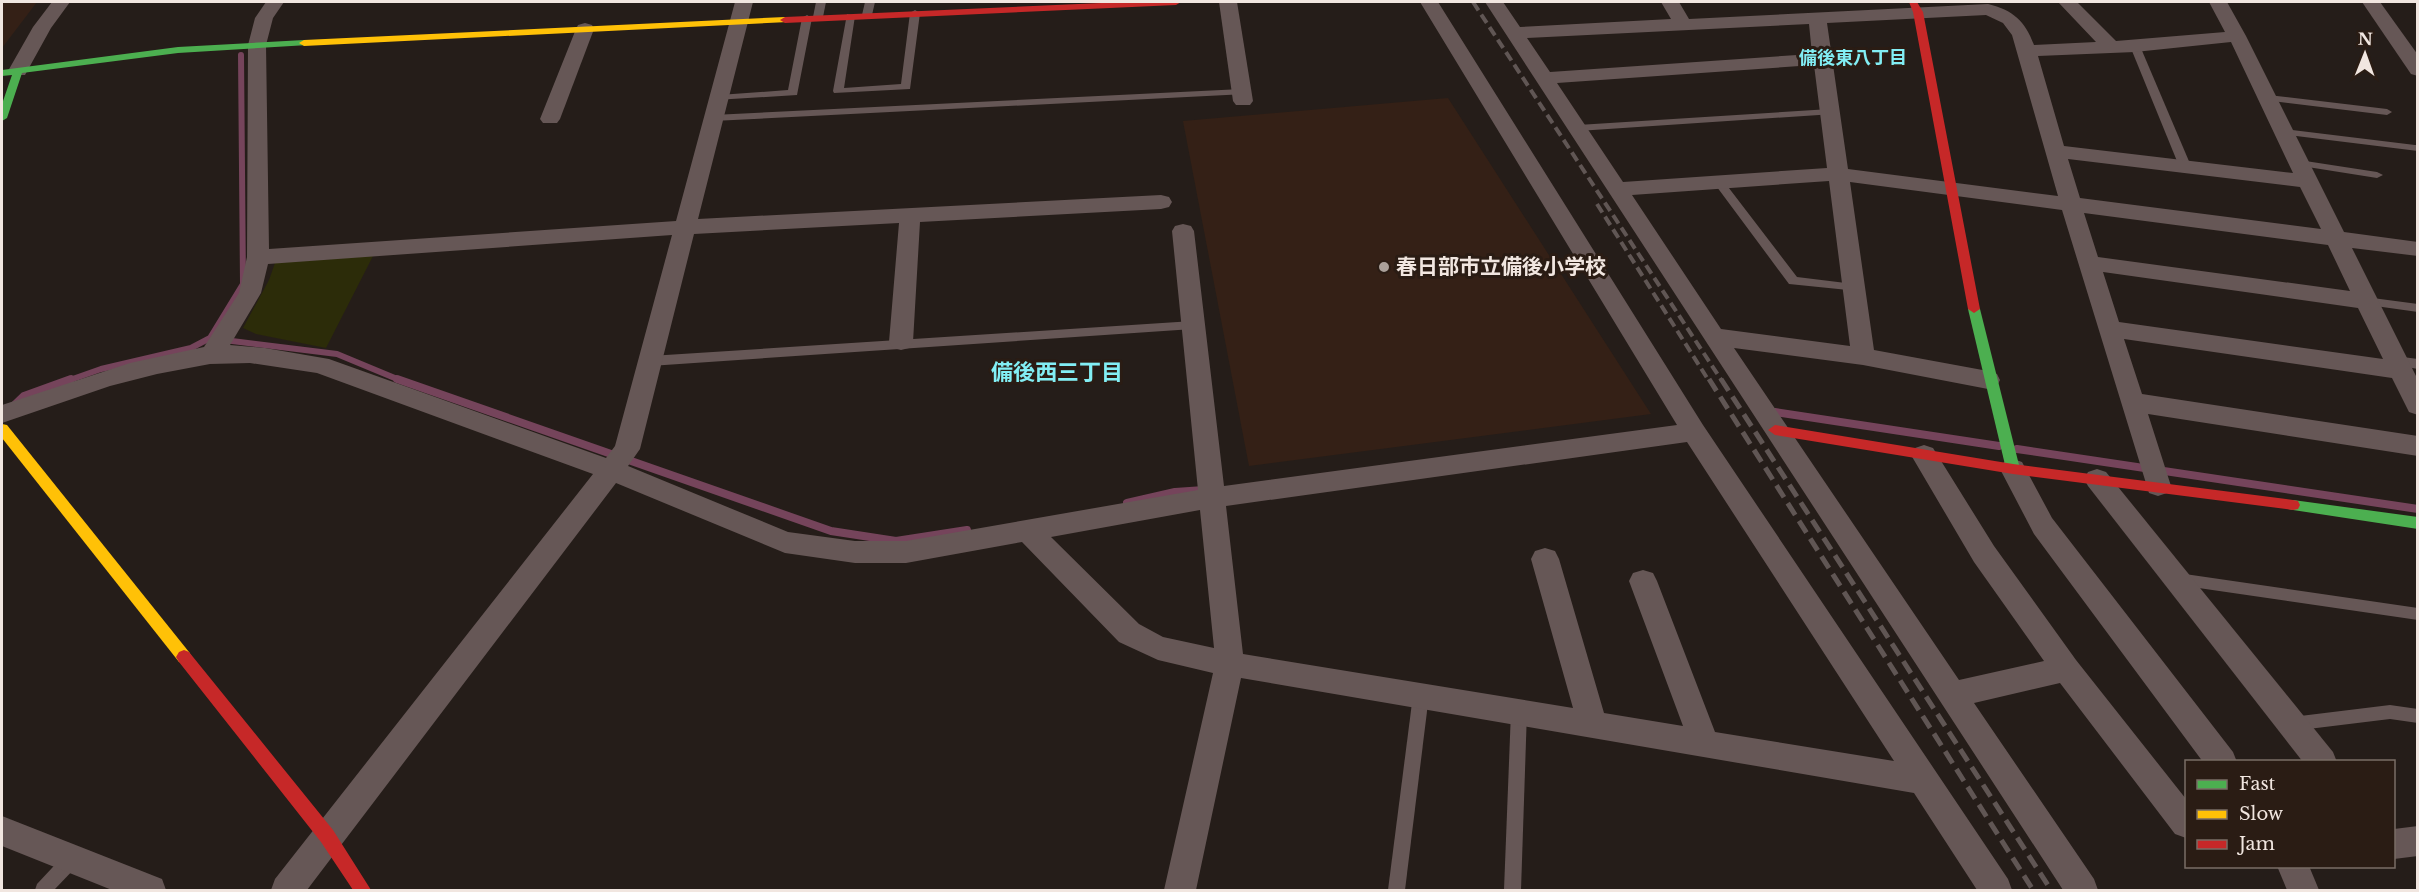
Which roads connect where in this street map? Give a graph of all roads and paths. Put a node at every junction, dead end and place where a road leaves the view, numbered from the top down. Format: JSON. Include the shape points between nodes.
{"nodes":[{"id":1,"x":61,"y":2,"type":"edge"},
{"id":2,"x":275,"y":2,"type":"edge"},
{"id":3,"x":821,"y":2,"type":"edge"},
{"id":4,"x":1164,"y":2,"type":"edge"},
{"id":5,"x":1176,"y":2,"type":"edge"},
{"id":6,"x":1228,"y":2,"type":"edge"},
{"id":7,"x":1429,"y":2,"type":"edge"},
{"id":8,"x":1494,"y":2,"type":"edge"},
{"id":9,"x":1670,"y":2,"type":"edge"},
{"id":10,"x":2067,"y":2,"type":"edge"},
{"id":11,"x":2218,"y":2,"type":"edge"},
{"id":12,"x":2371,"y":2,"type":"edge"},
{"id":13,"x":1081,"y":4,"type":"edge"},
{"id":14,"x":1915,"y":7,"type":"edge"},
{"id":15,"x":868,"y":8,"type":"edge"},
{"id":16,"x":918,"y":9,"type":"edge"},
{"id":17,"x":741,"y":11,"type":"edge"},
{"id":18,"x":849,"y":16,"type":"junction"},
{"id":19,"x":813,"y":18,"type":"junction"},
{"id":20,"x":1817,"y":18,"type":"junction"},
{"id":21,"x":1684,"y":25,"type":"junction"},
{"id":22,"x":585,"y":29,"type":"junction"},
{"id":23,"x":1515,"y":33,"type":"junction"},
{"id":24,"x":2237,"y":36,"type":"junction"},
{"id":25,"x":256,"y":45,"type":"junction"},
{"id":26,"x":2135,"y":46,"type":"junction"},
{"id":27,"x":2111,"y":47,"type":"junction"},
{"id":28,"x":2027,"y":51,"type":"junction"},
{"id":29,"x":1823,"y":59,"type":"junction"},
{"id":30,"x":2415,"y":62,"type":"edge"},
{"id":31,"x":10,"y":72,"type":"edge"},
{"id":32,"x":1544,"y":78,"type":"junction"},
{"id":33,"x":1243,"y":97,"type":"joint"},
{"id":34,"x":2268,"y":98,"type":"junction"},
{"id":35,"x":716,"y":108,"type":"junction"},
{"id":36,"x":1830,"y":112,"type":"junction"},
{"id":37,"x":2387,"y":112,"type":"dead end"},
{"id":38,"x":2,"y":118,"type":"edge"},
{"id":39,"x":550,"y":119,"type":"dead end"},
{"id":40,"x":1578,"y":128,"type":"junction"},
{"id":41,"x":2284,"y":132,"type":"junction"},
{"id":42,"x":2415,"y":148,"type":"dead end"},
{"id":43,"x":2055,"y":150,"type":"junction"},
{"id":44,"x":2185,"y":166,"type":"junction"},
{"id":45,"x":2303,"y":172,"type":"junction"},
{"id":46,"x":1838,"y":174,"type":"junction"},
{"id":47,"x":2377,"y":175,"type":"dead end"},
{"id":48,"x":1718,"y":181,"type":"junction"},
{"id":49,"x":1949,"y":188,"type":"junction"},
{"id":50,"x":1618,"y":189,"type":"junction"},
{"id":51,"x":1161,"y":202,"type":"dead end"},
{"id":52,"x":2071,"y":205,"type":"junction"},
{"id":53,"x":910,"y":215,"type":"junction"},
{"id":54,"x":685,"y":227,"type":"junction"},
{"id":55,"x":1183,"y":231,"type":"dead end"},
{"id":56,"x":2336,"y":239,"type":"junction"},
{"id":57,"x":2418,"y":249,"type":"edge"},
{"id":58,"x":258,"y":257,"type":"junction"},
{"id":59,"x":2089,"y":263,"type":"junction"},
{"id":60,"x":1854,"y":288,"type":"junction"},
{"id":61,"x":2365,"y":300,"type":"junction"},
{"id":62,"x":2418,"y":308,"type":"edge"},
{"id":63,"x":1193,"y":325,"type":"junction"},
{"id":64,"x":2109,"y":329,"type":"junction"},
{"id":65,"x":1715,"y":337,"type":"junction"},
{"id":66,"x":901,"y":342,"type":"junction"},
{"id":67,"x":212,"y":354,"type":"junction"},
{"id":68,"x":1863,"y":356,"type":"junction"},
{"id":69,"x":650,"y":361,"type":"junction"},
{"id":70,"x":2404,"y":365,"type":"edge"},
{"id":71,"x":1988,"y":380,"type":"junction"},
{"id":72,"x":2132,"y":402,"type":"junction"},
{"id":73,"x":2418,"y":406,"type":"edge"},
{"id":74,"x":2,"y":414,"type":"edge"},
{"id":75,"x":2,"y":429,"type":"edge"},
{"id":76,"x":1775,"y":430,"type":"junction"},
{"id":77,"x":1694,"y":432,"type":"junction"},
{"id":78,"x":2418,"y":446,"type":"edge"},
{"id":79,"x":1924,"y":455,"type":"junction"},
{"id":80,"x":2013,"y":469,"type":"junction"},
{"id":81,"x":611,"y":470,"type":"junction"},
{"id":82,"x":2097,"y":479,"type":"junction"},
{"id":83,"x":2158,"y":486,"type":"junction"},
{"id":84,"x":1212,"y":498,"type":"junction"},
{"id":85,"x":2418,"y":524,"type":"edge"},
{"id":86,"x":1027,"y":530,"type":"junction"},
{"id":87,"x":1545,"y":559,"type":"dead end"},
{"id":88,"x":2175,"y":579,"type":"junction"},
{"id":89,"x":1643,"y":581,"type":"dead end"},
{"id":90,"x":2418,"y":615,"type":"edge"},
{"id":91,"x":1230,"y":664,"type":"junction"},
{"id":92,"x":2066,"y":669,"type":"junction"},
{"id":93,"x":1421,"y":695,"type":"junction"},
{"id":94,"x":1951,"y":695,"type":"junction"},
{"id":95,"x":1519,"y":711,"type":"junction"},
{"id":96,"x":2418,"y":716,"type":"edge"},
{"id":97,"x":1592,"y":724,"type":"junction"},
{"id":98,"x":2292,"y":724,"type":"junction"},
{"id":99,"x":1704,"y":743,"type":"junction"},
{"id":100,"x":2220,"y":760,"type":"edge"},
{"id":101,"x":2320,"y":760,"type":"edge"},
{"id":102,"x":1922,"y":780,"type":"junction"},
{"id":103,"x":2185,"y":820,"type":"edge"},
{"id":104,"x":2,"y":831,"type":"edge"},
{"id":105,"x":327,"y":836,"type":"junction"},
{"id":106,"x":2418,"y":842,"type":"edge"},
{"id":107,"x":2395,"y":844,"type":"edge"},
{"id":108,"x":72,"y":860,"type":"junction"},
{"id":109,"x":2293,"y":868,"type":"edge"},
{"id":110,"x":142,"y":889,"type":"edge"},
{"id":111,"x":43,"y":891,"type":"edge"},
{"id":112,"x":286,"y":891,"type":"edge"},
{"id":113,"x":363,"y":891,"type":"edge"},
{"id":114,"x":1180,"y":891,"type":"edge"},
{"id":115,"x":1396,"y":891,"type":"edge"},
{"id":116,"x":1512,"y":891,"type":"edge"},
{"id":117,"x":1996,"y":891,"type":"edge"},
{"id":118,"x":2082,"y":891,"type":"edge"},
{"id":119,"x":2303,"y":891,"type":"edge"}],
"edges":[{"from":1,"to":31,"type":"street"},
{"from":2,"to":25,"type":"street","via":[[264,18]]},
{"from":3,"to":19,"type":"lane"},
{"from":4,"to":5,"type":"street"},
{"from":4,"to":13,"type":"street"},
{"from":6,"to":33,"type":"street"},
{"from":7,"to":77,"type":"street"},
{"from":8,"to":23,"type":"street"},
{"from":9,"to":21,"type":"street"},
{"from":10,"to":27,"type":"street"},
{"from":11,"to":24,"type":"street"},
{"from":12,"to":30,"type":"street"},
{"from":13,"to":16,"type":"street"},
{"from":14,"to":20,"type":"street"},
{"from":14,"to":28,"type":"street","via":[[1988,9],[2006,14],[2018,27]]},
{"from":14,"to":49,"type":"street"},
{"from":15,"to":16,"type":"street"},
{"from":15,"to":18,"type":"street"},
{"from":16,"to":18,"type":"lane","via":[[906,87],[838,91]]},
{"from":17,"to":19,"type":"street"},
{"from":17,"to":22,"type":"street"},
{"from":17,"to":35,"type":"street"},
{"from":18,"to":19,"type":"street"},
{"from":19,"to":35,"type":"lane","via":[[793,93]]},
{"from":20,"to":21,"type":"street"},
{"from":20,"to":29,"type":"street"},
{"from":21,"to":23,"type":"street"},
{"from":22,"to":25,"type":"street"},
{"from":22,"to":39,"type":"street"},
{"from":23,"to":32,"type":"street"},
{"from":24,"to":26,"type":"street"},
{"from":24,"to":34,"type":"street"},
{"from":25,"to":31,"type":"street","via":[[178,50]]},
{"from":25,"to":58,"type":"street"},
{"from":26,"to":27,"type":"street"},
{"from":26,"to":44,"type":"lane"},
{"from":27,"to":28,"type":"street"},
{"from":28,"to":43,"type":"street"},
{"from":29,"to":32,"type":"street"},
{"from":29,"to":36,"type":"street"},
{"from":31,"to":38,"type":"street"},
{"from":32,"to":40,"type":"street"},
{"from":33,"to":35,"type":"lane"},
{"from":34,"to":37,"type":"lane"},
{"from":34,"to":41,"type":"street"},
{"from":35,"to":54,"type":"street"},
{"from":36,"to":40,"type":"lane"},
{"from":36,"to":46,"type":"street"},
{"from":40,"to":50,"type":"street"},
{"from":41,"to":42,"type":"lane"},
{"from":41,"to":45,"type":"street"},
{"from":43,"to":44,"type":"street"},
{"from":43,"to":52,"type":"street"},
{"from":44,"to":45,"type":"street"},
{"from":45,"to":47,"type":"lane"},
{"from":45,"to":56,"type":"street"},
{"from":46,"to":48,"type":"street"},
{"from":46,"to":49,"type":"street"},
{"from":46,"to":60,"type":"street"},
{"from":48,"to":50,"type":"street"},
{"from":48,"to":60,"type":"lane","via":[[1793,281]]},
{"from":49,"to":52,"type":"street"},
{"from":49,"to":71,"type":"street"},
{"from":50,"to":65,"type":"street"},
{"from":51,"to":53,"type":"street"},
{"from":52,"to":56,"type":"street"},
{"from":52,"to":59,"type":"street"},
{"from":53,"to":54,"type":"street"},
{"from":53,"to":66,"type":"street"},
{"from":54,"to":58,"type":"street"},
{"from":54,"to":69,"type":"street"},
{"from":55,"to":63,"type":"street"},
{"from":56,"to":57,"type":"street"},
{"from":56,"to":61,"type":"street"},
{"from":58,"to":67,"type":"street","via":[[250,293]]},
{"from":59,"to":61,"type":"street"},
{"from":59,"to":64,"type":"street"},
{"from":60,"to":68,"type":"street"},
{"from":61,"to":62,"type":"lane"},
{"from":61,"to":70,"type":"street"},
{"from":63,"to":66,"type":"lane"},
{"from":63,"to":84,"type":"street"},
{"from":64,"to":70,"type":"street"},
{"from":64,"to":72,"type":"street"},
{"from":65,"to":68,"type":"street"},
{"from":65,"to":76,"type":"street"},
{"from":66,"to":69,"type":"lane"},
{"from":67,"to":74,"type":"street","via":[[102,378]]},
{"from":67,"to":81,"type":"street","via":[[320,365]]},
{"from":68,"to":71,"type":"street"},
{"from":69,"to":81,"type":"street","via":[[627,450]]},
{"from":70,"to":73,"type":"street"},
{"from":71,"to":80,"type":"street"},
{"from":72,"to":78,"type":"street"},
{"from":72,"to":83,"type":"street"},
{"from":75,"to":105,"type":"street"},
{"from":76,"to":79,"type":"street"},
{"from":76,"to":94,"type":"street"},
{"from":77,"to":84,"type":"street"},
{"from":77,"to":102,"type":"street"},
{"from":79,"to":80,"type":"street"},
{"from":79,"to":92,"type":"street","via":[[1984,554]]},
{"from":80,"to":82,"type":"street"},
{"from":80,"to":100,"type":"street","via":[[2043,526]]},
{"from":81,"to":86,"type":"street","via":[[785,542],[843,551],[906,552]]},
{"from":81,"to":105,"type":"street"},
{"from":82,"to":83,"type":"street"},
{"from":82,"to":88,"type":"street"},
{"from":83,"to":85,"type":"street"},
{"from":84,"to":86,"type":"street"},
{"from":84,"to":91,"type":"street"},
{"from":86,"to":91,"type":"street","via":[[1130,633],[1158,648]]},
{"from":87,"to":97,"type":"street"},
{"from":88,"to":90,"type":"lane"},
{"from":88,"to":98,"type":"street"},
{"from":89,"to":99,"type":"street"},
{"from":91,"to":93,"type":"street"},
{"from":91,"to":114,"type":"street"},
{"from":92,"to":94,"type":"street"},
{"from":92,"to":103,"type":"street"},
{"from":93,"to":95,"type":"street"},
{"from":93,"to":115,"type":"lane"},
{"from":94,"to":118,"type":"street"},
{"from":95,"to":97,"type":"street"},
{"from":95,"to":116,"type":"lane"},
{"from":96,"to":98,"type":"lane","via":[[2390,712]]},
{"from":97,"to":99,"type":"street"},
{"from":98,"to":101,"type":"street"},
{"from":99,"to":102,"type":"street"},
{"from":102,"to":117,"type":"street"},
{"from":104,"to":108,"type":"street"},
{"from":105,"to":112,"type":"street"},
{"from":105,"to":113,"type":"street"},
{"from":106,"to":107,"type":"street"},
{"from":108,"to":110,"type":"street"},
{"from":108,"to":111,"type":"lane"},
{"from":109,"to":119,"type":"street"}]}
